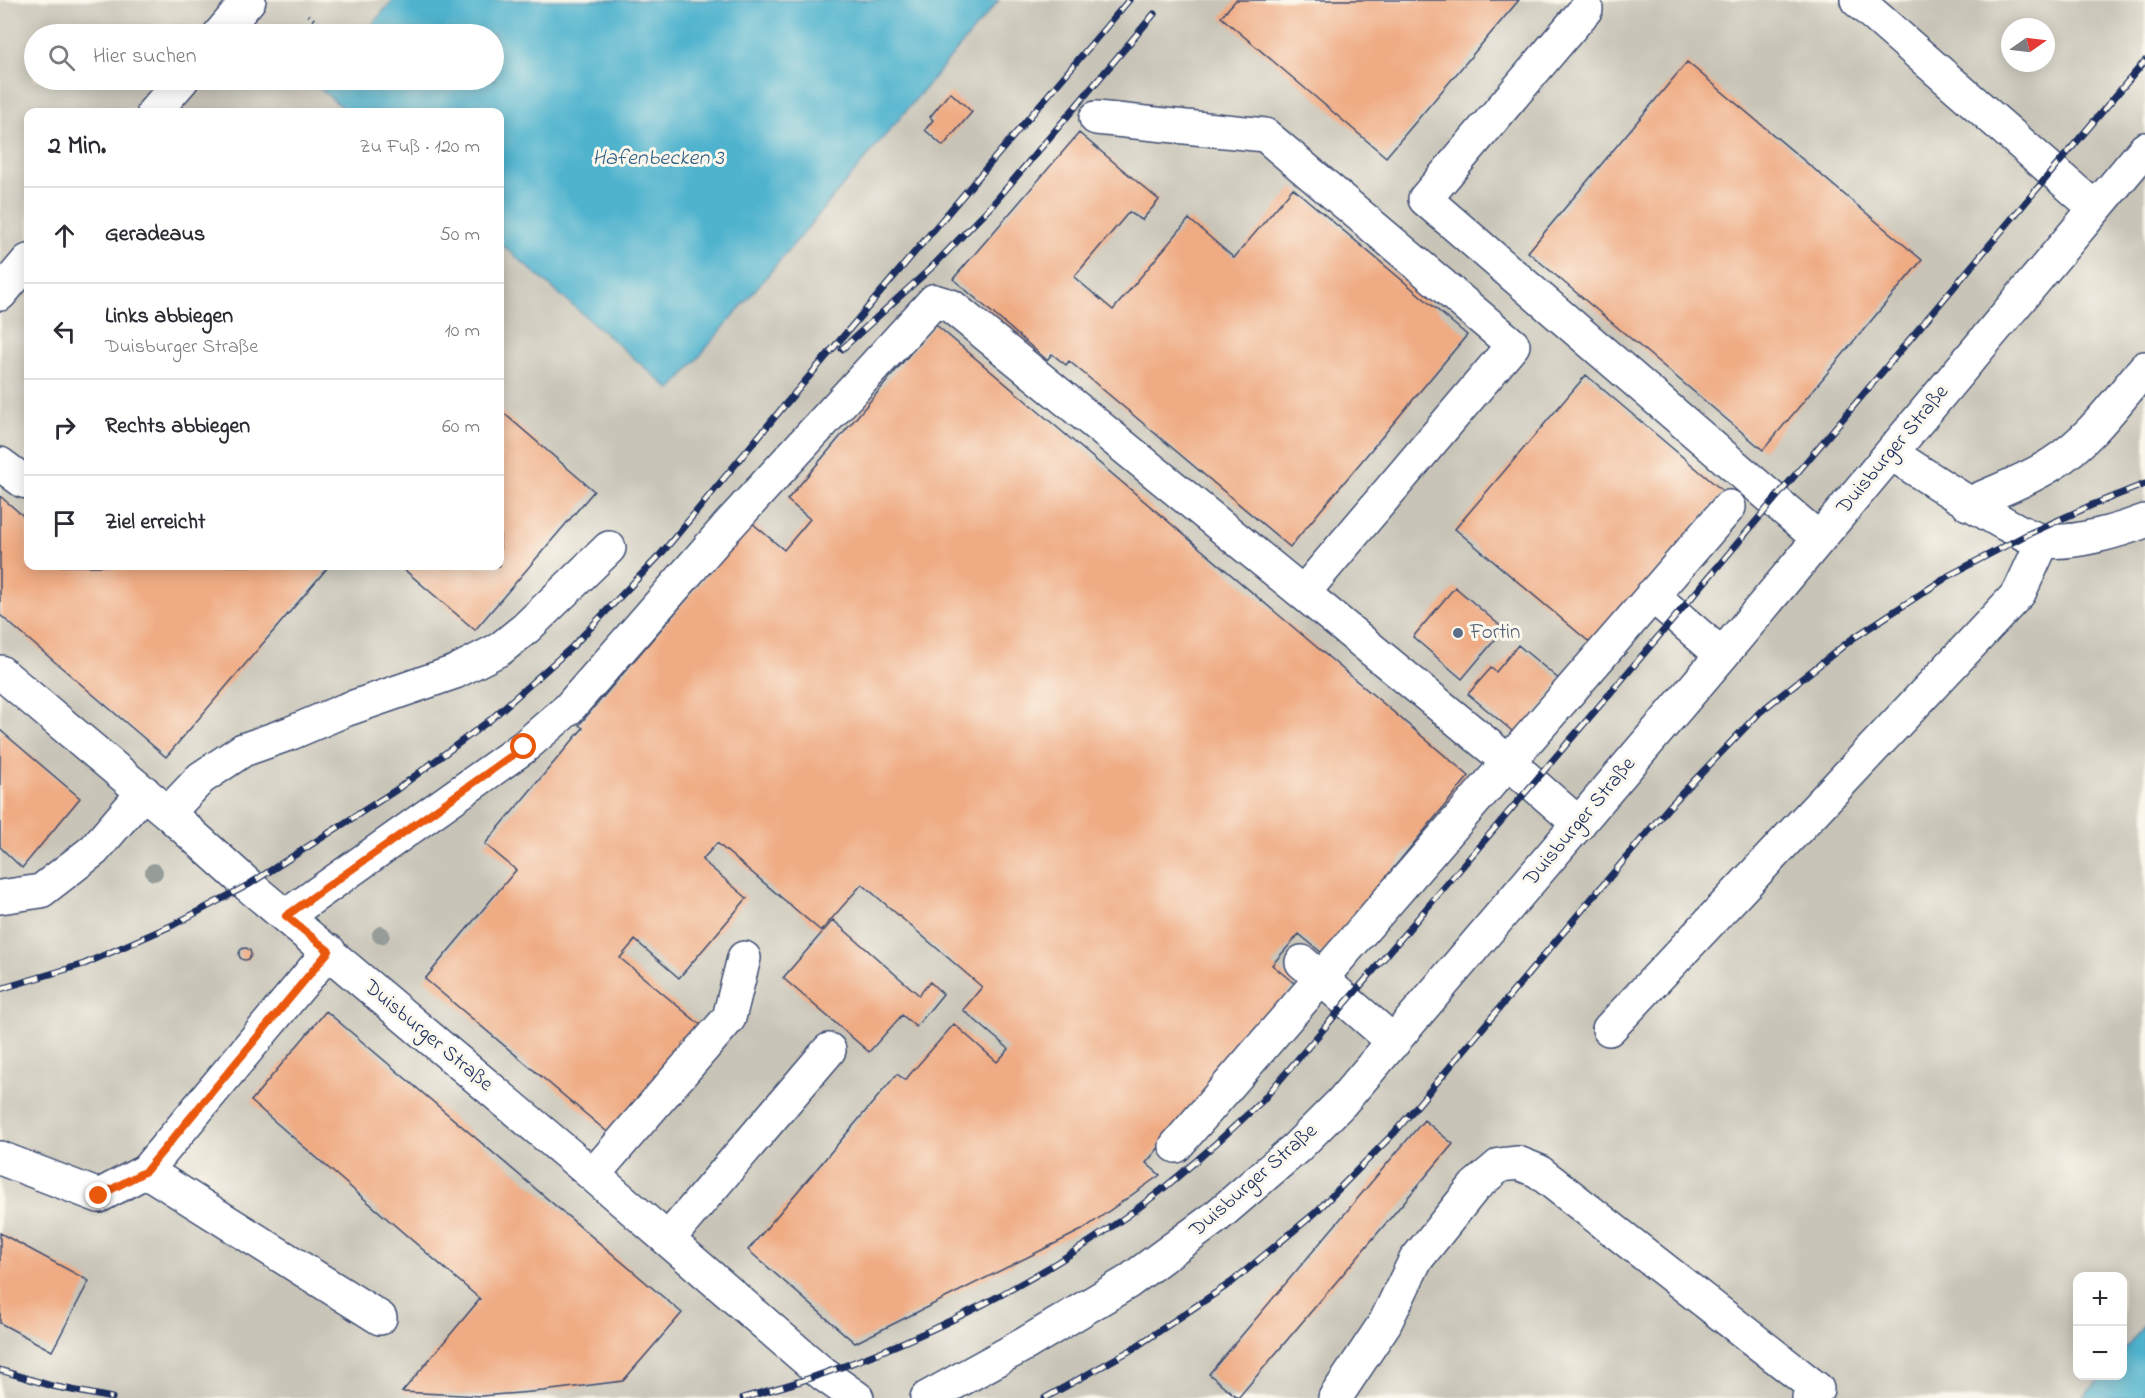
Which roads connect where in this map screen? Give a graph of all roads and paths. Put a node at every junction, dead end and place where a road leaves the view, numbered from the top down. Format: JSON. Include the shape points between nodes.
{"nodes":[{"id":1,"x":249,"y":0,"type":"edge"},
{"id":2,"x":1857,"y":0,"type":"edge"},
{"id":3,"x":1586,"y":9,"type":"dead end"},
{"id":4,"x":308,"y":15,"type":"dead end"},
{"id":5,"x":229,"y":24,"type":"edge"},
{"id":6,"x":319,"y":24,"type":"edge"},
{"id":7,"x":175,"y":90,"type":"edge"},
{"id":8,"x":162,"y":108,"type":"edge"},
{"id":9,"x":1096,"y":118,"type":"dead end"},
{"id":10,"x":2145,"y":149,"type":"edge"},
{"id":11,"x":2096,"y":208,"type":"junction"},
{"id":12,"x":24,"y":266,"type":"edge"},
{"id":13,"x":0,"y":294,"type":"edge"},
{"id":14,"x":2145,"y":368,"type":"edge"},
{"id":15,"x":1891,"y":453,"type":"junction"},
{"id":16,"x":0,"y":464,"type":"edge"},
{"id":17,"x":24,"y":481,"type":"edge"},
{"id":18,"x":1968,"y":504,"type":"junction"},
{"id":19,"x":1729,"y":507,"type":"dead end"},
{"id":20,"x":2145,"y":521,"type":"edge"},
{"id":21,"x":1819,"y":539,"type":"junction"},
{"id":22,"x":2043,"y":541,"type":"junction"},
{"id":23,"x":609,"y":548,"type":"dead end"},
{"id":24,"x":1303,"y":592,"type":"junction"},
{"id":25,"x":1652,"y":595,"type":"junction"},
{"id":26,"x":1722,"y":655,"type":"junction"},
{"id":27,"x":0,"y":672,"type":"edge"},
{"id":28,"x":1508,"y":762,"type":"junction"},
{"id":29,"x":144,"y":792,"type":"junction"},
{"id":30,"x":168,"y":813,"type":"junction"},
{"id":31,"x":1579,"y":824,"type":"junction"},
{"id":32,"x":0,"y":897,"type":"edge"},
{"id":33,"x":286,"y":916,"type":"junction"},
{"id":34,"x":329,"y":951,"type":"junction"},
{"id":35,"x":744,"y":958,"type":"dead end"},
{"id":36,"x":1312,"y":970,"type":"junction"},
{"id":37,"x":1610,"y":1029,"type":"dead end"},
{"id":38,"x":1394,"y":1042,"type":"junction"},
{"id":39,"x":829,"y":1050,"type":"dead end"},
{"id":40,"x":1176,"y":1146,"type":"dead end"},
{"id":41,"x":0,"y":1158,"type":"edge"},
{"id":42,"x":146,"y":1171,"type":"junction"},
{"id":43,"x":593,"y":1175,"type":"junction"},
{"id":44,"x":668,"y":1239,"type":"junction"},
{"id":45,"x":380,"y":1318,"type":"dead end"},
{"id":46,"x":849,"y":1396,"type":"edge"},
{"id":47,"x":927,"y":1398,"type":"edge"},
{"id":48,"x":1335,"y":1398,"type":"edge"},
{"id":49,"x":1809,"y":1398,"type":"edge"}],
"edges":[{"from":1,"to":5,"type":"street"},
{"from":2,"to":11,"type":"street"},
{"from":3,"to":21,"type":"street","via":[[1425,199]]},
{"from":4,"to":6,"type":"path"},
{"from":7,"to":8,"type":"street"},
{"from":9,"to":24,"type":"street","via":[[1265,135],[1513,345]]},
{"from":10,"to":11,"type":"street","name":"Duisburger Straße"},
{"from":11,"to":15,"type":"street","name":"Duisburger Straße"},
{"from":12,"to":13,"type":"street"},
{"from":14,"to":18,"type":"street","via":[[2084,440],[2053,464]]},
{"from":15,"to":18,"type":"street"},
{"from":15,"to":21,"type":"street","name":"Duisburger Straße"},
{"from":16,"to":17,"type":"street"},
{"from":18,"to":22,"type":"street"},
{"from":19,"to":25,"type":"street"},
{"from":20,"to":22,"type":"street","via":[[2124,530],[2059,542]]},
{"from":21,"to":26,"type":"street","name":"Duisburger Straße"},
{"from":22,"to":37,"type":"street","via":[[2019,593]]},
{"from":23,"to":30,"type":"street","via":[[500,649],[456,672],[243,750],[201,778]]},
{"from":24,"to":28,"type":"street"},
{"from":24,"to":33,"type":"street","via":[[951,306],[934,301],[727,526],[567,709],[524,747]]},
{"from":25,"to":26,"type":"street"},
{"from":25,"to":28,"type":"street"},
{"from":26,"to":31,"type":"street","name":"Duisburger Straße"},
{"from":27,"to":29,"type":"street","name":"Duisburger Straße"},
{"from":28,"to":31,"type":"street"},
{"from":28,"to":36,"type":"street"},
{"from":29,"to":30,"type":"street","name":"Duisburger Straße"},
{"from":29,"to":32,"type":"street","via":[[94,850],[41,891]]},
{"from":30,"to":33,"type":"street","name":"Duisburger Straße"},
{"from":31,"to":38,"type":"street","name":"Duisburger Straße"},
{"from":33,"to":34,"type":"street","name":"Duisburger Straße"},
{"from":34,"to":42,"type":"street"},
{"from":34,"to":43,"type":"street","name":"Duisburger Straße"},
{"from":35,"to":43,"type":"street","via":[[729,1018]]},
{"from":36,"to":38,"type":"street"},
{"from":36,"to":40,"type":"street"},
{"from":38,"to":47,"type":"street","name":"Duisburger Straße","via":[[1296,1148],[1216,1217],[1128,1282]]},
{"from":39,"to":44,"type":"street"},
{"from":41,"to":42,"type":"street","via":[[99,1196]]},
{"from":42,"to":45,"type":"street"},
{"from":43,"to":44,"type":"street","name":"Duisburger Straße"},
{"from":44,"to":46,"type":"street","name":"Duisburger Straße"},
{"from":48,"to":49,"type":"street","via":[[1385,1323],[1415,1261],[1475,1186],[1500,1165],[1518,1163],[1538,1171],[1817,1389]]}]}
